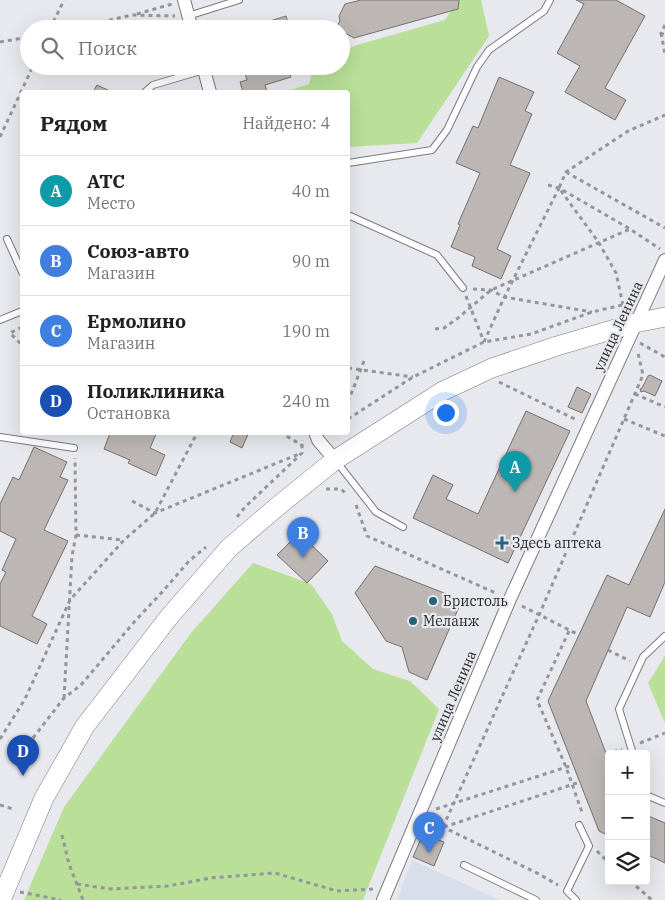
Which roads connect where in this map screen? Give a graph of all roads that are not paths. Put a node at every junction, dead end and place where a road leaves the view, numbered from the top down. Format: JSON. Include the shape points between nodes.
{"nodes":[{"id":1,"x":184,"y":0,"type":"edge"},
{"id":2,"x":239,"y":0,"type":"edge"},
{"id":3,"x":550,"y":0,"type":"edge"},
{"id":4,"x":188,"y":16,"type":"junction"},
{"id":5,"x":189,"y":20,"type":"edge"},
{"id":6,"x":182,"y":75,"type":"edge"},
{"id":7,"x":205,"y":75,"type":"edge"},
{"id":8,"x":147,"y":90,"type":"edge"},
{"id":9,"x":209,"y":90,"type":"edge"},
{"id":10,"x":350,"y":163,"type":"edge"},
{"id":11,"x":350,"y":215,"type":"edge"},
{"id":12,"x":7,"y":239,"type":"dead end"},
{"id":13,"x":665,"y":260,"type":"edge"},
{"id":14,"x":20,"y":268,"type":"edge"},
{"id":15,"x":463,"y":288,"type":"road end"},
{"id":16,"x":20,"y":311,"type":"edge"},
{"id":17,"x":665,"y":317,"type":"edge"},
{"id":18,"x":0,"y":320,"type":"edge"},
{"id":19,"x":635,"y":323,"type":"junction"},
{"id":20,"x":317,"y":435,"type":"edge"},
{"id":21,"x":0,"y":437,"type":"edge"},
{"id":22,"x":74,"y":448,"type":"road end"},
{"id":23,"x":335,"y":460,"type":"junction"},
{"id":24,"x":403,"y":527,"type":"dead end"},
{"id":25,"x":665,"y":636,"type":"edge"},
{"id":26,"x":632,"y":750,"type":"edge"},
{"id":27,"x":650,"y":797,"type":"edge"},
{"id":28,"x":665,"y":803,"type":"edge"},
{"id":29,"x":579,"y":825,"type":"dead end"},
{"id":30,"x":464,"y":865,"type":"dead end"},
{"id":31,"x":3,"y":895,"type":"edge"},
{"id":32,"x":383,"y":900,"type":"edge"},
{"id":33,"x":536,"y":900,"type":"edge"},
{"id":34,"x":576,"y":900,"type":"edge"}],
"edges":[{"from":1,"to":4,"type":"street"},
{"from":2,"to":4,"type":"lane"},
{"from":3,"to":10,"type":"lane","via":[[544,11],[489,50],[477,67],[447,130],[432,150]]},
{"from":4,"to":5,"type":"street"},
{"from":6,"to":8,"type":"lane"},
{"from":7,"to":9,"type":"street"},
{"from":11,"to":15,"type":"lane","via":[[437,255]]},
{"from":12,"to":14,"type":"lane"},
{"from":13,"to":19,"type":"street","name":"улица Ленина"},
{"from":16,"to":18,"type":"lane"},
{"from":17,"to":19,"type":"street"},
{"from":19,"to":23,"type":"street","via":[[492,368],[443,391]]},
{"from":19,"to":32,"type":"street","name":"улица Ленина","via":[[510,600]]},
{"from":20,"to":23,"type":"street"},
{"from":21,"to":22,"type":"lane"},
{"from":23,"to":24,"type":"lane","via":[[376,512]]},
{"from":23,"to":31,"type":"street","via":[[229,548],[169,617],[85,726],[44,798]]},
{"from":25,"to":26,"type":"lane","via":[[643,657],[619,709]]},
{"from":27,"to":28,"type":"lane"},
{"from":29,"to":34,"type":"lane","via":[[589,846],[567,891]]},
{"from":30,"to":33,"type":"lane"}]}
